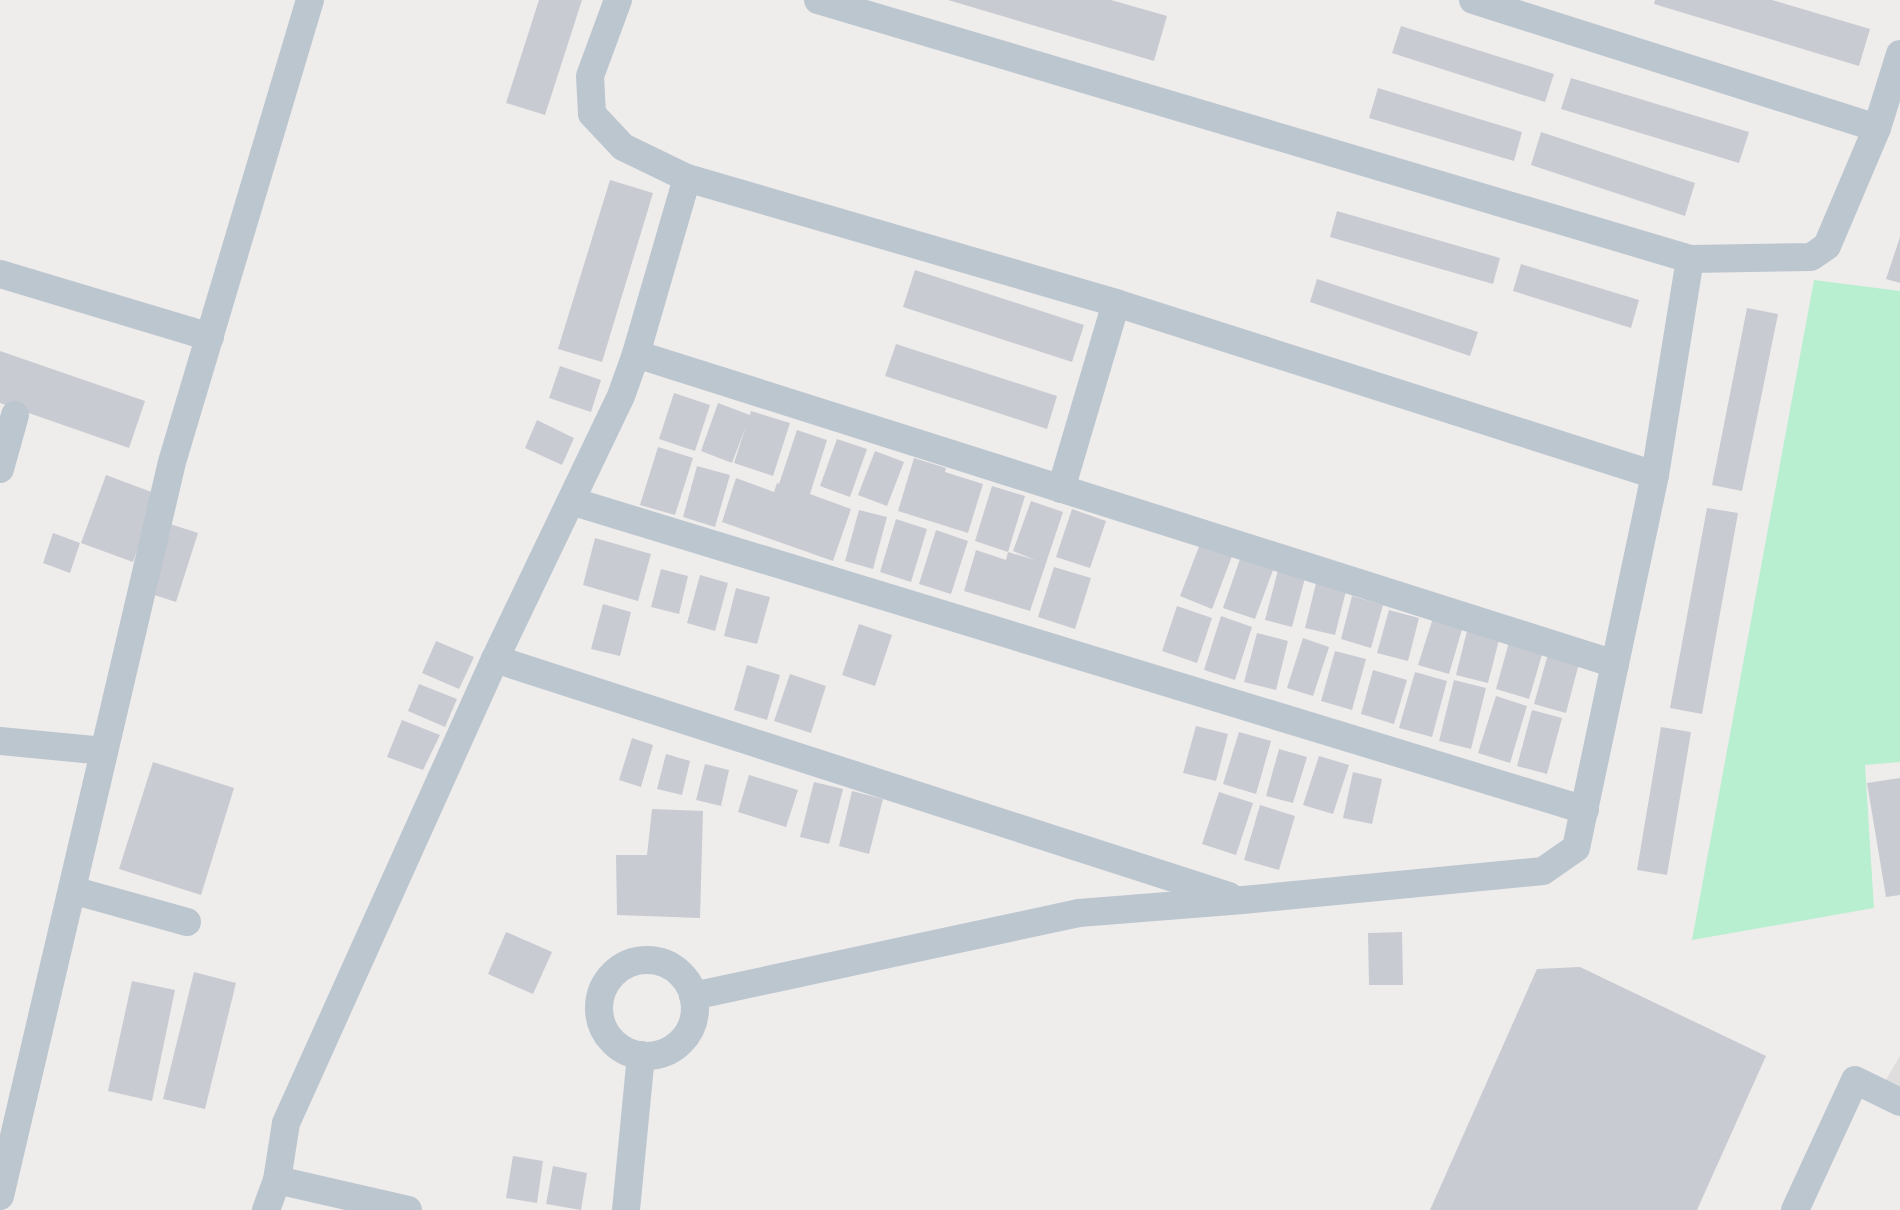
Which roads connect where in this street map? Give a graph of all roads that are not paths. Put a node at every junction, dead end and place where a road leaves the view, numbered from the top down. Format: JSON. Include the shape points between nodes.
{"nodes":[{"id":1,"x":310,"y":0,"type":"edge"},
{"id":2,"x":618,"y":0,"type":"edge"},
{"id":3,"x":818,"y":0,"type":"edge"},
{"id":4,"x":1473,"y":0,"type":"edge"},
{"id":5,"x":1900,"y":54,"type":"edge"},
{"id":6,"x":1877,"y":128,"type":"junction"},
{"id":7,"x":687,"y":178,"type":"junction"},
{"id":8,"x":1690,"y":259,"type":"junction"},
{"id":9,"x":0,"y":274,"type":"edge"},
{"id":10,"x":1116,"y":303,"type":"junction"},
{"id":11,"x":210,"y":337,"type":"junction"},
{"id":12,"x":636,"y":354,"type":"junction"},
{"id":13,"x":14,"y":415,"type":"dead end"},
{"id":14,"x":0,"y":469,"type":"edge"},
{"id":15,"x":1656,"y":475,"type":"junction"},
{"id":16,"x":1061,"y":488,"type":"junction"},
{"id":17,"x":570,"y":501,"type":"junction"},
{"id":18,"x":495,"y":658,"type":"junction"},
{"id":19,"x":1615,"y":664,"type":"junction"},
{"id":20,"x":0,"y":741,"type":"edge"},
{"id":21,"x":104,"y":751,"type":"junction"},
{"id":22,"x":1585,"y":810,"type":"junction"},
{"id":23,"x":72,"y":890,"type":"junction"},
{"id":24,"x":1243,"y":900,"type":"junction"},
{"id":25,"x":187,"y":922,"type":"dead end"},
{"id":26,"x":693,"y":996,"type":"junction"},
{"id":27,"x":641,"y":1055,"type":"junction"},
{"id":28,"x":1900,"y":1102,"type":"edge"},
{"id":29,"x":277,"y":1180,"type":"junction"},
{"id":30,"x":0,"y":1196,"type":"edge"},
{"id":31,"x":266,"y":1210,"type":"edge"},
{"id":32,"x":408,"y":1210,"type":"edge"},
{"id":33,"x":626,"y":1210,"type":"edge"},
{"id":34,"x":1795,"y":1210,"type":"edge"}],
"edges":[{"from":1,"to":11,"type":"street"},
{"from":2,"to":7,"type":"street","via":[[590,76],[592,114],[623,147]]},
{"from":3,"to":8,"type":"street"},
{"from":4,"to":6,"type":"street"},
{"from":5,"to":6,"type":"street"},
{"from":6,"to":8,"type":"street","via":[[1827,246],[1811,257]]},
{"from":7,"to":10,"type":"street"},
{"from":7,"to":12,"type":"street"},
{"from":8,"to":15,"type":"street"},
{"from":9,"to":11,"type":"street"},
{"from":10,"to":15,"type":"street"},
{"from":10,"to":16,"type":"street"},
{"from":11,"to":21,"type":"street","via":[[172,462]]},
{"from":12,"to":16,"type":"street"},
{"from":12,"to":17,"type":"street","via":[[620,396]]},
{"from":13,"to":14,"type":"street"},
{"from":15,"to":19,"type":"street"},
{"from":16,"to":19,"type":"street"},
{"from":17,"to":18,"type":"street"},
{"from":17,"to":22,"type":"street"},
{"from":18,"to":24,"type":"street"},
{"from":18,"to":29,"type":"street","via":[[286,1123]]},
{"from":19,"to":22,"type":"street"},
{"from":20,"to":21,"type":"street"},
{"from":21,"to":23,"type":"street"},
{"from":22,"to":24,"type":"street","via":[[1576,848],[1543,871]]},
{"from":23,"to":25,"type":"street"},
{"from":23,"to":30,"type":"street"},
{"from":24,"to":26,"type":"street","via":[[1079,913]]},
{"from":26,"to":27,"type":"street","via":[[695,1011],[683,1040],[664,1052]]},
{"from":26,"to":27,"type":"street","via":[[687,981],[676,970],[654,961],[630,962],[606,982],[600,997],[599,1013],[604,1028],[612,1041]]},
{"from":27,"to":33,"type":"street"},
{"from":28,"to":34,"type":"street","via":[[1855,1080]]},
{"from":29,"to":31,"type":"street"},
{"from":29,"to":32,"type":"street"}]}
